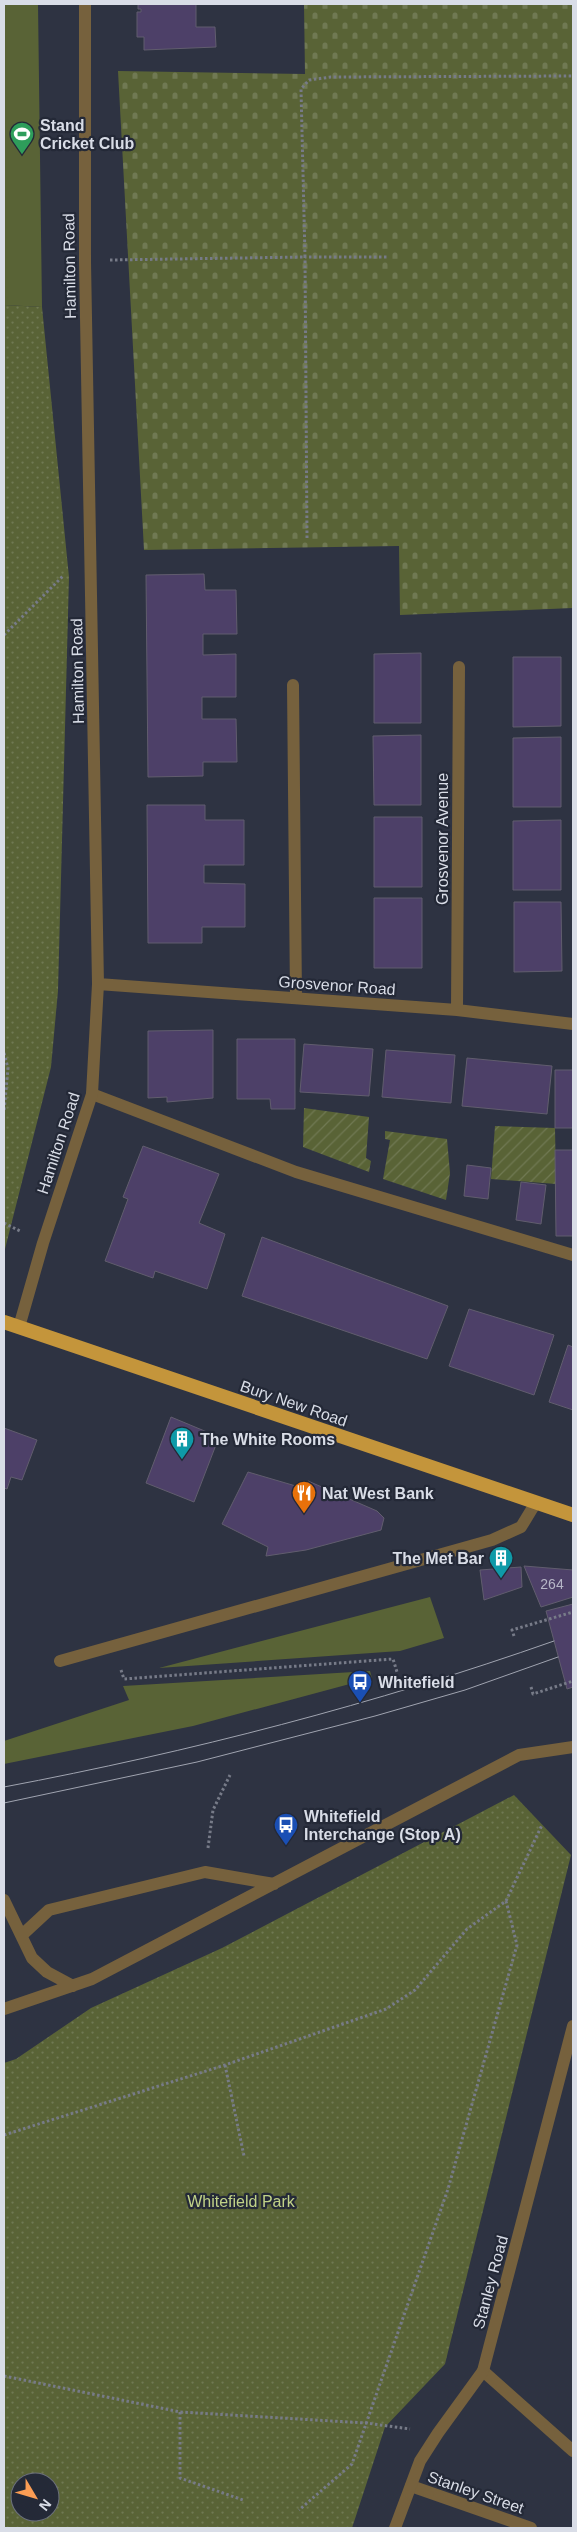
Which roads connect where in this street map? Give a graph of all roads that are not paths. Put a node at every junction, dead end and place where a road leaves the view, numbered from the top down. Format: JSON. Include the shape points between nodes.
{"nodes":[{"id":1,"x":86,"y":4,"type":"edge"},
{"id":2,"x":459,"y":667,"type":"dead end"},
{"id":3,"x":293,"y":685,"type":"dead end"},
{"id":4,"x":98,"y":984,"type":"junction"},
{"id":5,"x":296,"y":998,"type":"junction"},
{"id":6,"x":457,"y":1010,"type":"junction"},
{"id":7,"x":573,"y":1024,"type":"edge"},
{"id":8,"x":92,"y":1094,"type":"junction"},
{"id":9,"x":573,"y":1254,"type":"edge"},
{"id":10,"x":4,"y":1322,"type":"edge"},
{"id":11,"x":19,"y":1327,"type":"junction"},
{"id":12,"x":535,"y":1504,"type":"junction"},
{"id":13,"x":573,"y":1515,"type":"edge"},
{"id":14,"x":60,"y":1661,"type":"dead end"},
{"id":15,"x":573,"y":1748,"type":"edge"},
{"id":16,"x":274,"y":1884,"type":"junction"},
{"id":17,"x":4,"y":1900,"type":"edge"},
{"id":18,"x":22,"y":1935,"type":"junction"},
{"id":19,"x":73,"y":1986,"type":"junction"},
{"id":20,"x":4,"y":2009,"type":"edge"},
{"id":21,"x":573,"y":2026,"type":"edge"},
{"id":22,"x":484,"y":2371,"type":"junction"},
{"id":23,"x":573,"y":2451,"type":"edge"},
{"id":24,"x":410,"y":2486,"type":"junction"},
{"id":25,"x":395,"y":2528,"type":"edge"},
{"id":26,"x":531,"y":2528,"type":"edge"}],
"edges":[{"from":1,"to":4,"type":"street","name":"Hamilton Road","via":[[85,262]]},
{"from":2,"to":6,"type":"street","name":"Grosvenor Avenue"},
{"from":3,"to":5,"type":"street"},
{"from":4,"to":5,"type":"street","name":"Grosvenor Road"},
{"from":4,"to":8,"type":"street","name":"Hamilton Road"},
{"from":5,"to":6,"type":"street","name":"Grosvenor Road"},
{"from":6,"to":7,"type":"street","name":"Grosvenor Road"},
{"from":8,"to":9,"type":"street","via":[[296,1172]]},
{"from":8,"to":11,"type":"street","name":"Hamilton Road"},
{"from":10,"to":11,"type":"highway","name":"Bury New Road"},
{"from":11,"to":12,"type":"highway","name":"Bury New Road"},
{"from":12,"to":13,"type":"highway","name":"Bury New Road"},
{"from":12,"to":14,"type":"street","via":[[522,1526],[492,1540]]},
{"from":15,"to":16,"type":"street","via":[[519,1755]]},
{"from":16,"to":18,"type":"street","via":[[205,1872],[49,1910]]},
{"from":16,"to":19,"type":"street"},
{"from":17,"to":18,"type":"street"},
{"from":18,"to":19,"type":"street","via":[[32,1958],[47,1972]]},
{"from":19,"to":20,"type":"street"},
{"from":21,"to":22,"type":"street","name":"Stanley Road"},
{"from":22,"to":23,"type":"street"},
{"from":22,"to":24,"type":"street","name":"Stanley Road","via":[[438,2433],[420,2461]]},
{"from":24,"to":25,"type":"street","name":"Stanley Road"},
{"from":24,"to":26,"type":"street","name":"Stanley Street"}]}
